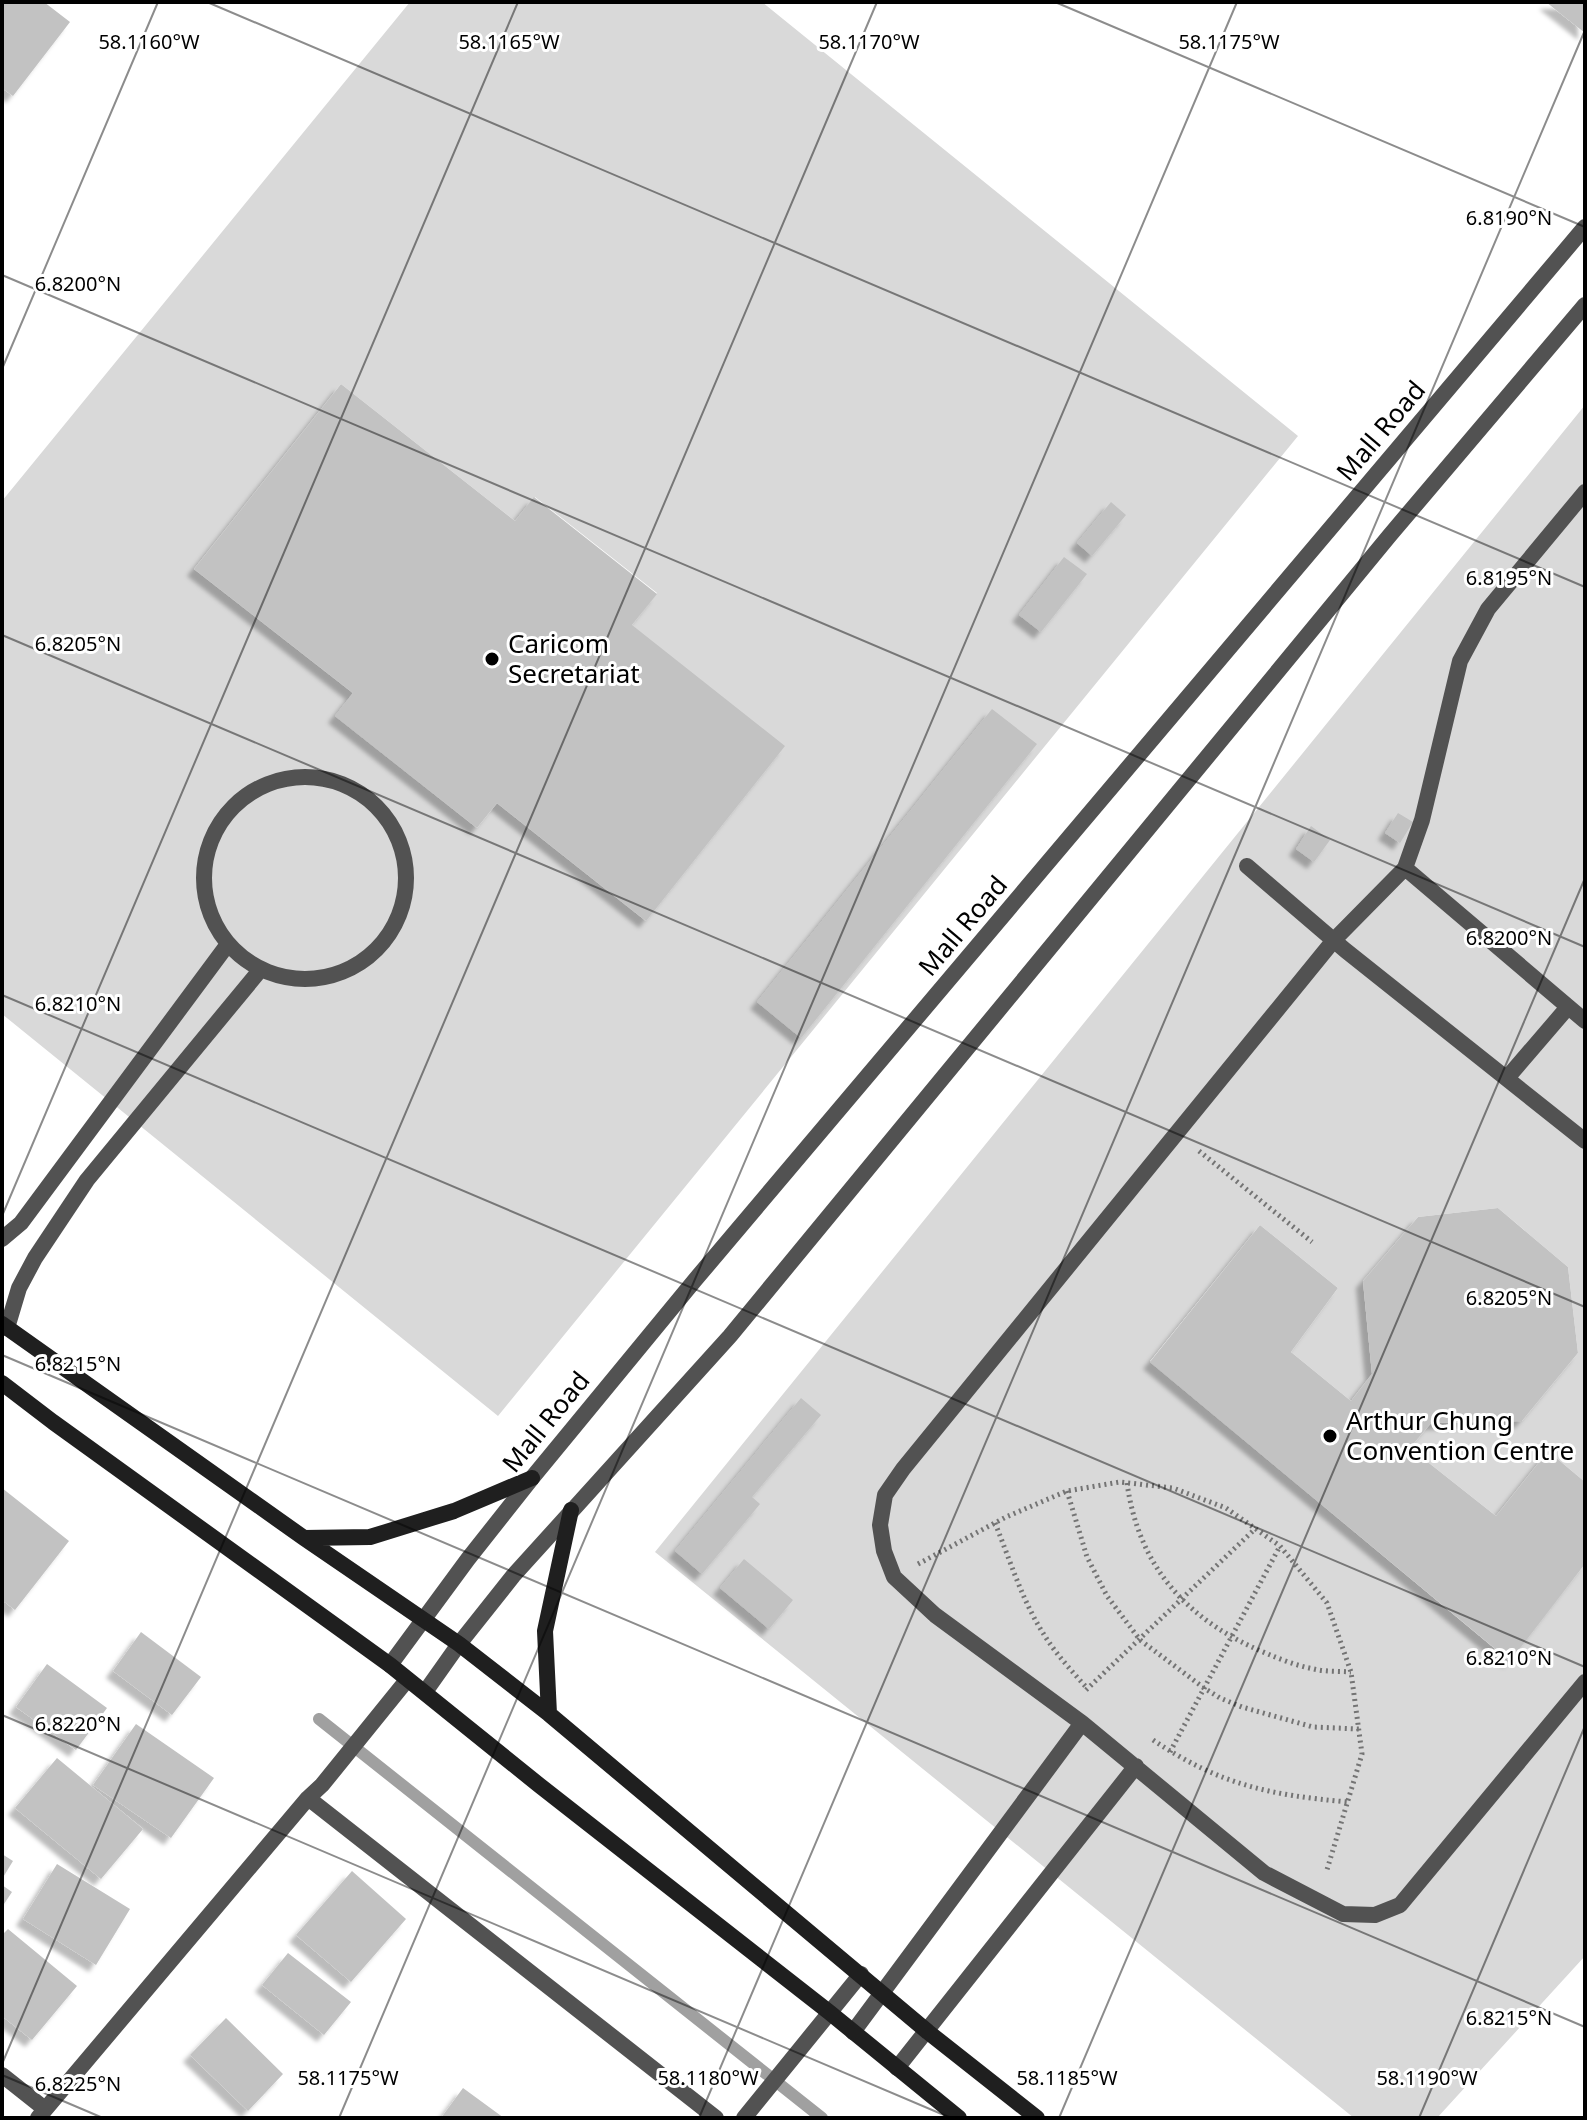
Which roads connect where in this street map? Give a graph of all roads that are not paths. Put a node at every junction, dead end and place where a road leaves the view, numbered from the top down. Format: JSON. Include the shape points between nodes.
{"nodes":[{"id":1,"x":1585,"y":227,"type":"edge"},
{"id":2,"x":1585,"y":305,"type":"edge"},
{"id":3,"x":1585,"y":492,"type":"edge"},
{"id":4,"x":1247,"y":866,"type":"dead end"},
{"id":5,"x":1405,"y":868,"type":"junction"},
{"id":6,"x":1334,"y":940,"type":"junction"},
{"id":7,"x":228,"y":944,"type":"junction"},
{"id":8,"x":261,"y":969,"type":"junction"},
{"id":9,"x":1568,"y":1007,"type":"junction"},
{"id":10,"x":1585,"y":1021,"type":"edge"},
{"id":11,"x":1507,"y":1078,"type":"junction"},
{"id":12,"x":1585,"y":1141,"type":"edge"},
{"id":13,"x":2,"y":1239,"type":"edge"},
{"id":14,"x":5,"y":1326,"type":"edge"},
{"id":15,"x":2,"y":1383,"type":"edge"},
{"id":16,"x":532,"y":1478,"type":"junction"},
{"id":17,"x":571,"y":1510,"type":"junction"},
{"id":18,"x":304,"y":1538,"type":"junction"},
{"id":19,"x":423,"y":1619,"type":"junction"},
{"id":20,"x":459,"y":1644,"type":"junction"},
{"id":21,"x":390,"y":1665,"type":"junction"},
{"id":22,"x":407,"y":1680,"type":"junction"},
{"id":23,"x":1585,"y":1682,"type":"edge"},
{"id":24,"x":425,"y":1692,"type":"junction"},
{"id":25,"x":549,"y":1714,"type":"junction"},
{"id":26,"x":1082,"y":1723,"type":"junction"},
{"id":27,"x":1136,"y":1766,"type":"junction"},
{"id":28,"x":308,"y":1798,"type":"junction"},
{"id":29,"x":861,"y":1974,"type":"junction"},
{"id":30,"x":883,"y":1994,"type":"junction"},
{"id":31,"x":829,"y":2012,"type":"junction"},
{"id":32,"x":853,"y":2032,"type":"junction"},
{"id":33,"x":928,"y":2032,"type":"junction"},
{"id":34,"x":897,"y":2068,"type":"junction"},
{"id":35,"x":2,"y":2075,"type":"edge"},
{"id":36,"x":42,"y":2114,"type":"edge"},
{"id":37,"x":716,"y":2118,"type":"edge"},
{"id":38,"x":744,"y":2118,"type":"edge"},
{"id":39,"x":959,"y":2118,"type":"edge"},
{"id":40,"x":1037,"y":2118,"type":"edge"}],
"edges":[{"from":1,"to":16,"type":"street","name":"Mall Road"},
{"from":2,"to":17,"type":"street","via":[[730,1336]]},
{"from":3,"to":5,"type":"street","via":[[1488,609],[1460,661],[1422,820]]},
{"from":4,"to":6,"type":"street"},
{"from":5,"to":6,"type":"street"},
{"from":5,"to":9,"type":"street"},
{"from":6,"to":11,"type":"street"},
{"from":6,"to":26,"type":"street","via":[[885,1495],[880,1525],[894,1577],[935,1615]]},
{"from":7,"to":8,"type":"street"},
{"from":7,"to":8,"type":"street","via":[[211,915],[203,883],[207,849],[222,819],[246,795],[276,780],[310,776],[343,783],[371,801],[394,826],[406,858],[407,892],[397,924],[377,951],[348,970],[316,979],[287,979]]},
{"from":7,"to":13,"type":"street","via":[[21,1223]]},
{"from":8,"to":14,"type":"street","via":[[87,1180],[29,1268]]},
{"from":9,"to":10,"type":"street"},
{"from":9,"to":11,"type":"street"},
{"from":11,"to":12,"type":"street"},
{"from":14,"to":18,"type":"main road"},
{"from":15,"to":21,"type":"main road"},
{"from":16,"to":18,"type":"main road","via":[[454,1511],[370,1537]]},
{"from":16,"to":19,"type":"street","name":"Mall Road"},
{"from":17,"to":20,"type":"street"},
{"from":17,"to":25,"type":"main road","via":[[545,1631]]},
{"from":18,"to":19,"type":"main road"},
{"from":19,"to":20,"type":"main road"},
{"from":19,"to":21,"type":"street","name":"Mall Road"},
{"from":20,"to":24,"type":"street"},
{"from":20,"to":25,"type":"main road"},
{"from":21,"to":22,"type":"main road"},
{"from":22,"to":24,"type":"main road"},
{"from":22,"to":28,"type":"street"},
{"from":23,"to":27,"type":"street","via":[[1400,1905],[1375,1915],[1343,1914],[1264,1873]]},
{"from":24,"to":31,"type":"main road"},
{"from":25,"to":29,"type":"main road"},
{"from":26,"to":27,"type":"street"},
{"from":26,"to":30,"type":"street"},
{"from":27,"to":33,"type":"street"},
{"from":28,"to":36,"type":"street"},
{"from":28,"to":37,"type":"street"},
{"from":29,"to":30,"type":"main road"},
{"from":29,"to":31,"type":"street"},
{"from":30,"to":32,"type":"street"},
{"from":30,"to":33,"type":"main road"},
{"from":31,"to":32,"type":"main road"},
{"from":31,"to":38,"type":"street"},
{"from":32,"to":34,"type":"main road"},
{"from":33,"to":34,"type":"street"},
{"from":33,"to":40,"type":"main road"},
{"from":34,"to":39,"type":"main road"},
{"from":35,"to":36,"type":"street"}]}
